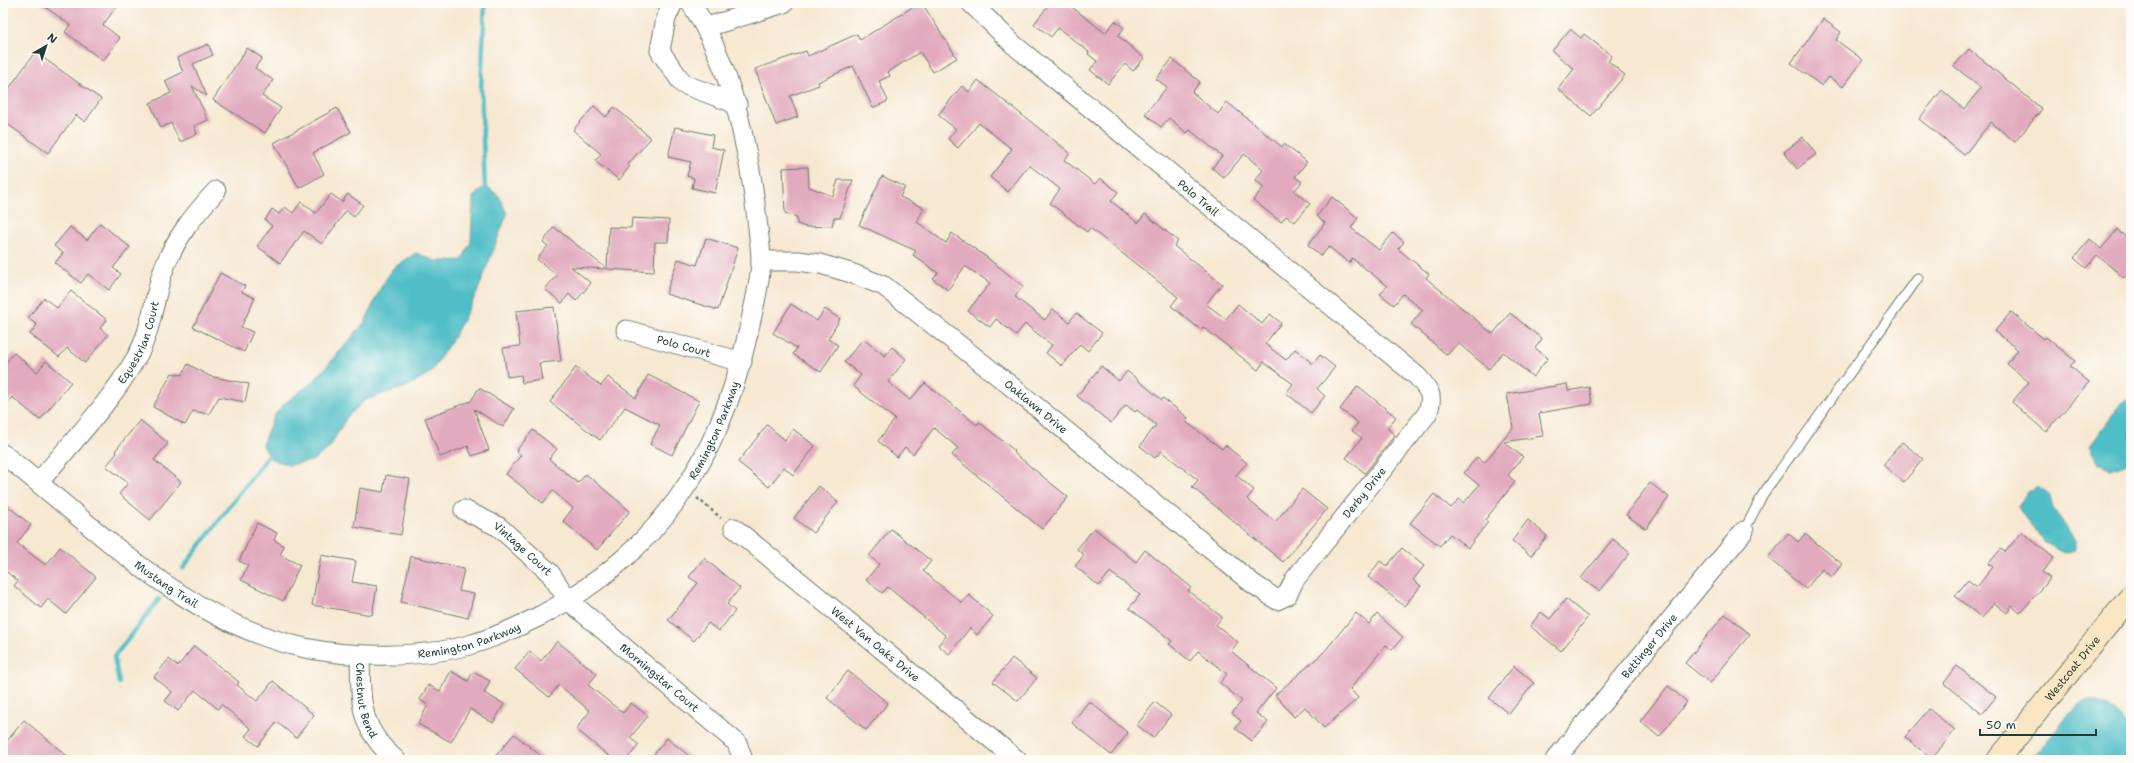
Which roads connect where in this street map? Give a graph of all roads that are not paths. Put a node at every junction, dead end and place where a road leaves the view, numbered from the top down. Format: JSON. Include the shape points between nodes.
{"nodes":[{"id":1,"x":673,"y":3,"type":"edge"},
{"id":2,"x":691,"y":3,"type":"edge"},
{"id":3,"x":784,"y":3,"type":"edge"},
{"id":4,"x":971,"y":3,"type":"edge"},
{"id":5,"x":707,"y":27,"type":"junction"},
{"id":6,"x":737,"y":104,"type":"junction"},
{"id":7,"x":216,"y":191,"type":"dead end"},
{"id":8,"x":761,"y":262,"type":"junction"},
{"id":9,"x":1918,"y":278,"type":"dead end"},
{"id":10,"x":626,"y":330,"type":"dead end"},
{"id":11,"x":742,"y":362,"type":"junction"},
{"id":12,"x":1428,"y":388,"type":"joint"},
{"id":13,"x":3,"y":454,"type":"edge"},
{"id":14,"x":39,"y":482,"type":"junction"},
{"id":15,"x":464,"y":510,"type":"dead end"},
{"id":16,"x":734,"y":528,"type":"road end"},
{"id":17,"x":1744,"y":531,"type":"joint"},
{"id":18,"x":1287,"y":595,"type":"joint"},
{"id":19,"x":2131,"y":596,"type":"edge"},
{"id":20,"x":568,"y":600,"type":"junction"},
{"id":21,"x":360,"y":655,"type":"junction"},
{"id":22,"x":396,"y":760,"type":"edge"},
{"id":23,"x":743,"y":760,"type":"edge"},
{"id":24,"x":1017,"y":760,"type":"edge"},
{"id":25,"x":1555,"y":760,"type":"edge"},
{"id":26,"x":1998,"y":760,"type":"edge"}],
"edges":[{"from":1,"to":6,"type":"street","via":[[666,18],[660,51],[683,84]]},
{"from":2,"to":5,"type":"street","name":"Remington Parkway"},
{"from":3,"to":5,"type":"street"},
{"from":4,"to":12,"type":"street","name":"Polo Trail","via":[[1014,45],[1418,377]]},
{"from":5,"to":6,"type":"street","name":"Remington Parkway"},
{"from":6,"to":8,"type":"street","name":"Remington Parkway","via":[[753,184]]},
{"from":7,"to":14,"type":"street","name":"Equestrian Court","via":[[192,217],[176,242],[162,274],[150,322],[137,357],[117,387]]},
{"from":8,"to":11,"type":"street","name":"Remington Parkway"},
{"from":8,"to":18,"type":"street","name":"Oaklawn Drive","via":[[798,261],[820,264],[884,286],[1252,583],[1277,600]]},
{"from":9,"to":17,"type":"lane","via":[[1763,494]]},
{"from":10,"to":11,"type":"street","name":"Polo Court"},
{"from":11,"to":20,"type":"street","name":"Remington Parkway","via":[[717,430],[686,489],[648,537],[613,570]]},
{"from":12,"to":18,"type":"street","name":"Derby Drive","via":[[1432,401],[1427,414],[1295,579]]},
{"from":13,"to":14,"type":"street","name":"Mustang Trail"},
{"from":14,"to":21,"type":"street","name":"Mustang Trail","via":[[146,571],[191,603],[250,633],[307,649]]},
{"from":15,"to":20,"type":"street","name":"Vintage Court","via":[[499,527],[550,573]]},
{"from":16,"to":24,"type":"street","name":"West Van Oaks Drive"},
{"from":17,"to":25,"type":"street","name":"Bettinger Drive"},
{"from":19,"to":26,"type":"street","name":"Westcoat Drive"},
{"from":20,"to":21,"type":"street","name":"Remington Parkway","via":[[516,628],[468,646],[413,654]]},
{"from":20,"to":23,"type":"street","name":"Morningstar Court","via":[[737,744]]},
{"from":21,"to":22,"type":"street","name":"Chestnut Bend","via":[[360,691],[366,723],[382,749]]}]}
